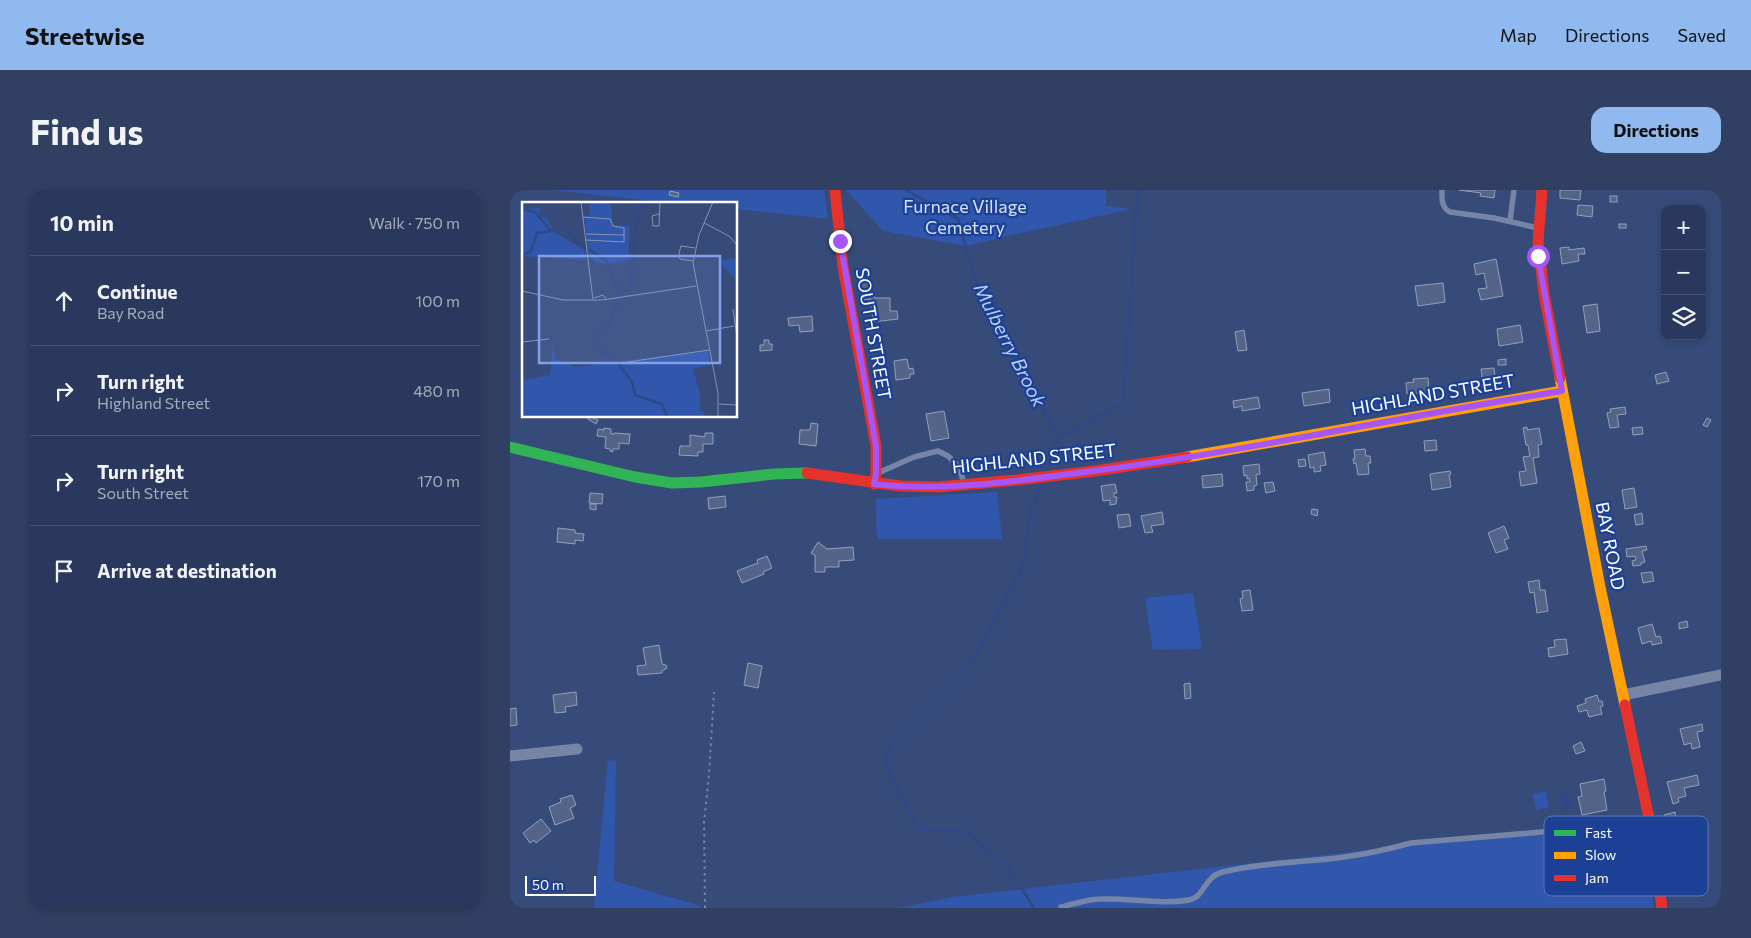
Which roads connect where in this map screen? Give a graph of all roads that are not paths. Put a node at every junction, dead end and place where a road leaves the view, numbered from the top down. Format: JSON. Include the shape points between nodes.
{"nodes":[{"id":1,"x":835,"y":190,"type":"edge"},
{"id":2,"x":1442,"y":190,"type":"edge"},
{"id":3,"x":1514,"y":190,"type":"edge"},
{"id":4,"x":1542,"y":190,"type":"edge"},
{"id":5,"x":1510,"y":221,"type":"junction"},
{"id":6,"x":1538,"y":228,"type":"junction"},
{"id":7,"x":1562,"y":391,"type":"junction"},
{"id":8,"x":510,"y":447,"type":"edge"},
{"id":9,"x":875,"y":479,"type":"junction"},
{"id":10,"x":965,"y":485,"type":"junction"},
{"id":11,"x":1721,"y":675,"type":"edge"},
{"id":12,"x":1623,"y":695,"type":"junction"},
{"id":13,"x":577,"y":749,"type":"dead end"},
{"id":14,"x":510,"y":756,"type":"edge"},
{"id":15,"x":1649,"y":816,"type":"edge"},
{"id":16,"x":1544,"y":832,"type":"edge"},
{"id":17,"x":1061,"y":907,"type":"edge"}],
"edges":[{"from":1,"to":9,"type":"street","name":"SOUTH STREET","via":[[843,267],[876,446]]},
{"from":2,"to":5,"type":"lane","via":[[1442,204],[1450,212]]},
{"from":3,"to":5,"type":"lane"},
{"from":4,"to":6,"type":"street","name":"BAY ROAD"},
{"from":5,"to":6,"type":"lane"},
{"from":6,"to":7,"type":"street","name":"BAY ROAD","via":[[1540,268]]},
{"from":7,"to":10,"type":"street","name":"HIGHLAND STREET","via":[[1220,453],[1113,469]]},
{"from":7,"to":12,"type":"street","name":"BAY ROAD"},
{"from":8,"to":9,"type":"street","name":"HIGHLAND STREET","via":[[633,477],[672,483],[789,473]]},
{"from":9,"to":10,"type":"street","name":"HIGHLAND STREET","via":[[916,488]]},
{"from":9,"to":10,"type":"lane","via":[[914,457],[938,451],[959,467]]},
{"from":11,"to":12,"type":"street"},
{"from":12,"to":15,"type":"street","name":"BAY ROAD"},
{"from":13,"to":14,"type":"street"},
{"from":16,"to":17,"type":"lane","via":[[1411,843],[1343,858],[1252,865],[1211,877],[1193,900],[1101,899]]}]}
